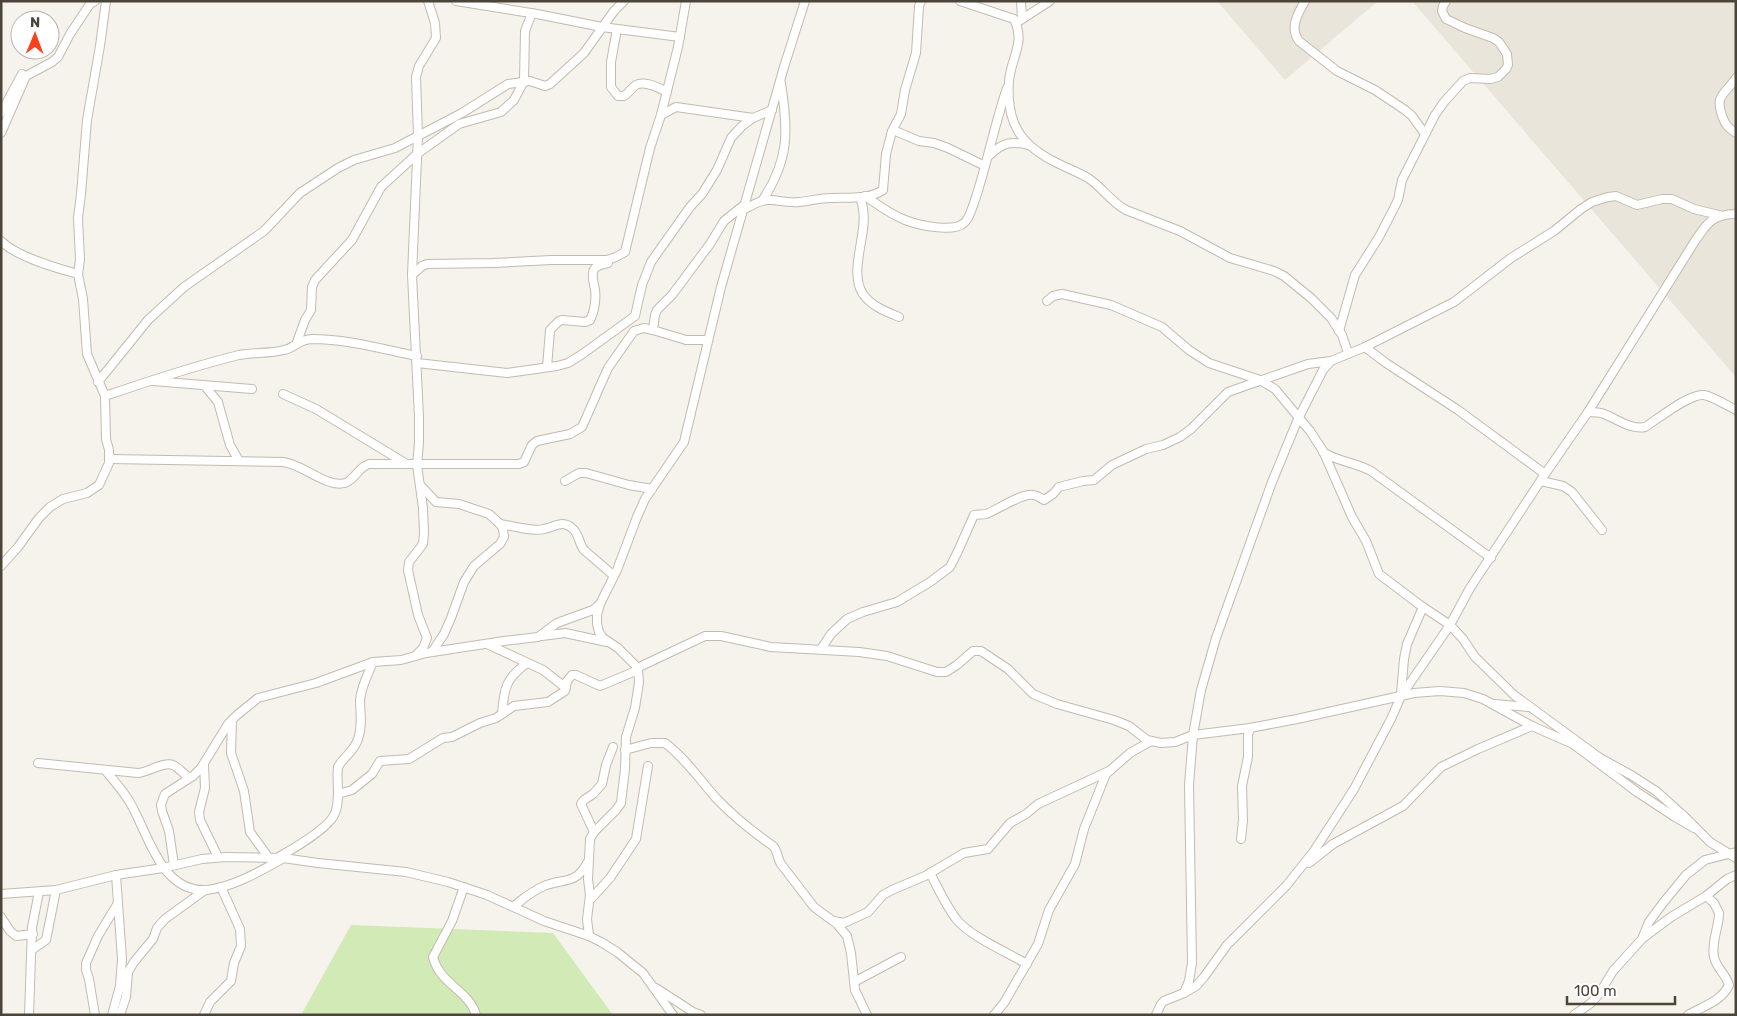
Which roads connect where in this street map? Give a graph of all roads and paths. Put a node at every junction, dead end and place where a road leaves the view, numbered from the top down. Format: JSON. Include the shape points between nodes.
{"nodes":[{"id":1,"x":95,"y":1,"type":"edge"},
{"id":2,"x":106,"y":1,"type":"edge"},
{"id":3,"x":428,"y":1,"type":"edge"},
{"id":4,"x":456,"y":1,"type":"edge"},
{"id":5,"x":624,"y":1,"type":"edge"},
{"id":6,"x":686,"y":1,"type":"edge"},
{"id":7,"x":805,"y":1,"type":"edge"},
{"id":8,"x":920,"y":1,"type":"edge"},
{"id":9,"x":960,"y":1,"type":"edge"},
{"id":10,"x":985,"y":1,"type":"edge"},
{"id":11,"x":1021,"y":1,"type":"edge"},
{"id":12,"x":1050,"y":1,"type":"edge"},
{"id":13,"x":1305,"y":1,"type":"edge"},
{"id":14,"x":1446,"y":1,"type":"edge"},
{"id":15,"x":994,"y":12,"type":"junction"},
{"id":16,"x":532,"y":13,"type":"junction"},
{"id":17,"x":1019,"y":21,"type":"junction"},
{"id":18,"x":602,"y":27,"type":"junction"},
{"id":19,"x":617,"y":29,"type":"junction"},
{"id":20,"x":680,"y":36,"type":"junction"},
{"id":21,"x":47,"y":64,"type":"junction"},
{"id":22,"x":1736,"y":78,"type":"edge"},
{"id":23,"x":780,"y":79,"type":"junction"},
{"id":24,"x":524,"y":82,"type":"junction"},
{"id":25,"x":1009,"y":82,"type":"junction"},
{"id":26,"x":667,"y":92,"type":"junction"},
{"id":27,"x":772,"y":110,"type":"junction"},
{"id":28,"x":1,"y":113,"type":"edge"},
{"id":29,"x":661,"y":115,"type":"junction"},
{"id":30,"x":753,"y":118,"type":"junction"},
{"id":31,"x":893,"y":130,"type":"junction"},
{"id":32,"x":1,"y":132,"type":"edge"},
{"id":33,"x":1736,"y":133,"type":"edge"},
{"id":34,"x":1425,"y":134,"type":"junction"},
{"id":35,"x":418,"y":136,"type":"junction"},
{"id":36,"x":1030,"y":146,"type":"junction"},
{"id":37,"x":417,"y":154,"type":"junction"},
{"id":38,"x":988,"y":156,"type":"junction"},
{"id":39,"x":985,"y":166,"type":"junction"},
{"id":40,"x":862,"y":197,"type":"junction"},
{"id":41,"x":762,"y":201,"type":"junction"},
{"id":42,"x":744,"y":207,"type":"junction"},
{"id":43,"x":1736,"y":214,"type":"edge"},
{"id":44,"x":1719,"y":215,"type":"junction"},
{"id":45,"x":1,"y":241,"type":"edge"},
{"id":46,"x":628,"y":245,"type":"junction"},
{"id":47,"x":78,"y":274,"type":"junction"},
{"id":48,"x":412,"y":275,"type":"junction"},
{"id":49,"x":1047,"y":301,"type":"dead end"},
{"id":50,"x":899,"y":317,"type":"dead end"},
{"id":51,"x":653,"y":330,"type":"junction"},
{"id":52,"x":1339,"y":331,"type":"junction"},
{"id":53,"x":708,"y":340,"type":"junction"},
{"id":54,"x":297,"y":342,"type":"junction"},
{"id":55,"x":1365,"y":347,"type":"junction"},
{"id":56,"x":1348,"y":353,"type":"junction"},
{"id":57,"x":417,"y":360,"type":"junction"},
{"id":58,"x":1330,"y":361,"type":"junction"},
{"id":59,"x":547,"y":367,"type":"junction"},
{"id":60,"x":1260,"y":380,"type":"junction"},
{"id":61,"x":148,"y":381,"type":"junction"},
{"id":62,"x":98,"y":382,"type":"junction"},
{"id":63,"x":204,"y":385,"type":"junction"},
{"id":64,"x":252,"y":389,"type":"dead end"},
{"id":65,"x":283,"y":394,"type":"dead end"},
{"id":66,"x":105,"y":396,"type":"junction"},
{"id":67,"x":1736,"y":410,"type":"edge"},
{"id":68,"x":1588,"y":412,"type":"junction"},
{"id":69,"x":1298,"y":419,"type":"junction"},
{"id":70,"x":1323,"y":451,"type":"junction"},
{"id":71,"x":109,"y":459,"type":"junction"},
{"id":72,"x":239,"y":461,"type":"junction"},
{"id":73,"x":407,"y":464,"type":"junction"},
{"id":74,"x":416,"y":465,"type":"junction"},
{"id":75,"x":1543,"y":477,"type":"junction"},
{"id":76,"x":565,"y":481,"type":"dead end"},
{"id":77,"x":420,"y":484,"type":"junction"},
{"id":78,"x":652,"y":489,"type":"junction"},
{"id":79,"x":500,"y":524,"type":"junction"},
{"id":80,"x":1602,"y":530,"type":"dead end"},
{"id":81,"x":1491,"y":558,"type":"junction"},
{"id":82,"x":1,"y":566,"type":"edge"},
{"id":83,"x":613,"y":575,"type":"junction"},
{"id":84,"x":600,"y":604,"type":"junction"},
{"id":85,"x":1423,"y":607,"type":"junction"},
{"id":86,"x":1450,"y":625,"type":"junction"},
{"id":87,"x":542,"y":636,"type":"junction"},
{"id":88,"x":610,"y":642,"type":"junction"},
{"id":89,"x":487,"y":644,"type":"junction"},
{"id":90,"x":821,"y":649,"type":"junction"},
{"id":91,"x":432,"y":652,"type":"junction"},
{"id":92,"x":414,"y":656,"type":"junction"},
{"id":93,"x":374,"y":662,"type":"junction"},
{"id":94,"x":527,"y":663,"type":"junction"},
{"id":95,"x":637,"y":669,"type":"junction"},
{"id":96,"x":566,"y":688,"type":"junction"},
{"id":97,"x":1400,"y":696,"type":"junction"},
{"id":98,"x":1492,"y":704,"type":"junction"},
{"id":99,"x":1530,"y":707,"type":"junction"},
{"id":100,"x":502,"y":714,"type":"junction"},
{"id":101,"x":232,"y":720,"type":"junction"},
{"id":102,"x":1532,"y":726,"type":"junction"},
{"id":103,"x":1250,"y":728,"type":"junction"},
{"id":104,"x":1140,"y":735,"type":"junction"},
{"id":105,"x":1193,"y":735,"type":"junction"},
{"id":106,"x":1151,"y":741,"type":"junction"},
{"id":107,"x":613,"y":747,"type":"dead end"},
{"id":108,"x":625,"y":750,"type":"junction"},
{"id":109,"x":1130,"y":753,"type":"junction"},
{"id":110,"x":38,"y":763,"type":"dead end"},
{"id":111,"x":204,"y":764,"type":"junction"},
{"id":112,"x":648,"y":766,"type":"dead end"},
{"id":113,"x":105,"y":770,"type":"junction"},
{"id":114,"x":1109,"y":771,"type":"junction"},
{"id":115,"x":189,"y":778,"type":"junction"},
{"id":116,"x":338,"y":794,"type":"junction"},
{"id":117,"x":1694,"y":828,"type":"junction"},
{"id":118,"x":594,"y":832,"type":"junction"},
{"id":119,"x":1241,"y":839,"type":"dead end"},
{"id":120,"x":1733,"y":855,"type":"edge"},
{"id":121,"x":218,"y":857,"type":"junction"},
{"id":122,"x":276,"y":858,"type":"junction"},
{"id":123,"x":589,"y":860,"type":"junction"},
{"id":124,"x":174,"y":866,"type":"junction"},
{"id":125,"x":163,"y":868,"type":"junction"},
{"id":126,"x":1299,"y":870,"type":"junction"},
{"id":127,"x":930,"y":873,"type":"junction"},
{"id":128,"x":116,"y":875,"type":"junction"},
{"id":129,"x":1736,"y":875,"type":"edge"},
{"id":130,"x":221,"y":887,"type":"junction"},
{"id":131,"x":464,"y":887,"type":"junction"},
{"id":132,"x":56,"y":890,"type":"junction"},
{"id":133,"x":205,"y":890,"type":"junction"},
{"id":134,"x":39,"y":892,"type":"junction"},
{"id":135,"x":1,"y":894,"type":"edge"},
{"id":136,"x":1706,"y":896,"type":"junction"},
{"id":137,"x":590,"y":900,"type":"junction"},
{"id":138,"x":118,"y":903,"type":"junction"},
{"id":139,"x":514,"y":906,"type":"junction"},
{"id":140,"x":1,"y":916,"type":"edge"},
{"id":141,"x":834,"y":922,"type":"junction"},
{"id":142,"x":33,"y":934,"type":"junction"},
{"id":143,"x":589,"y":936,"type":"junction"},
{"id":144,"x":1642,"y":939,"type":"junction"},
{"id":145,"x":33,"y":949,"type":"junction"},
{"id":146,"x":901,"y":958,"type":"dead end"},
{"id":147,"x":1026,"y":964,"type":"junction"},
{"id":148,"x":854,"y":982,"type":"junction"},
{"id":149,"x":652,"y":985,"type":"junction"},
{"id":150,"x":1184,"y":993,"type":"junction"},
{"id":151,"x":29,"y":1015,"type":"edge"},
{"id":152,"x":95,"y":1015,"type":"edge"},
{"id":153,"x":112,"y":1015,"type":"edge"},
{"id":154,"x":120,"y":1015,"type":"edge"},
{"id":155,"x":204,"y":1015,"type":"edge"},
{"id":156,"x":476,"y":1015,"type":"edge"},
{"id":157,"x":674,"y":1015,"type":"edge"},
{"id":158,"x":701,"y":1015,"type":"edge"},
{"id":159,"x":867,"y":1015,"type":"edge"},
{"id":160,"x":994,"y":1015,"type":"edge"},
{"id":161,"x":1156,"y":1015,"type":"edge"},
{"id":162,"x":1574,"y":1015,"type":"edge"},
{"id":163,"x":1688,"y":1015,"type":"edge"}],
"edges":[{"from":1,"to":21,"type":"street","via":[[70,34],[58,57]]},
{"from":2,"to":47,"type":"street","via":[[78,204]]},
{"from":3,"to":35,"type":"street","via":[[436,38],[416,77]]},
{"from":4,"to":16,"type":"street"},
{"from":5,"to":18,"type":"street"},
{"from":6,"to":20,"type":"street"},
{"from":7,"to":23,"type":"street"},
{"from":8,"to":31,"type":"street","via":[[916,53],[901,114]]},
{"from":9,"to":15,"type":"street"},
{"from":10,"to":15,"type":"street"},
{"from":11,"to":17,"type":"street"},
{"from":12,"to":17,"type":"street"},
{"from":13,"to":34,"type":"street","via":[[1295,22],[1298,41],[1337,71],[1398,105],[1412,116]]},
{"from":14,"to":34,"type":"street","via":[[1442,11],[1446,19],[1500,42],[1509,62],[1498,77],[1470,78],[1463,82],[1439,109]]},
{"from":15,"to":17,"type":"street"},
{"from":16,"to":18,"type":"street"},
{"from":16,"to":24,"type":"street","via":[[525,30]]},
{"from":17,"to":25,"type":"street","via":[[1019,44]]},
{"from":18,"to":19,"type":"street"},
{"from":18,"to":24,"type":"street","via":[[584,53],[550,84]]},
{"from":19,"to":20,"type":"street"},
{"from":19,"to":26,"type":"street","via":[[610,62],[613,90],[618,96],[624,96],[636,85],[644,83]]},
{"from":20,"to":26,"type":"street"},
{"from":21,"to":28,"type":"street","via":[[25,70],[20,75]]},
{"from":21,"to":32,"type":"street","via":[[26,76]]},
{"from":22,"to":33,"type":"street","via":[[1718,105],[1727,127]]},
{"from":23,"to":27,"type":"street"},
{"from":23,"to":41,"type":"street","via":[[786,135],[780,166]]},
{"from":24,"to":35,"type":"street","via":[[502,87],[462,114]]},
{"from":24,"to":37,"type":"street","via":[[504,110],[459,124]]},
{"from":25,"to":36,"type":"street","via":[[1012,118],[1020,136]]},
{"from":25,"to":38,"type":"street"},
{"from":26,"to":29,"type":"street"},
{"from":27,"to":30,"type":"street"},
{"from":27,"to":42,"type":"street"},
{"from":29,"to":30,"type":"street","via":[[676,107]]},
{"from":29,"to":46,"type":"street","via":[[650,148]]},
{"from":30,"to":59,"type":"street","via":[[731,138],[720,165],[702,194],[658,251],[646,273],[635,316],[568,363]]},
{"from":31,"to":39,"type":"street","via":[[919,141],[934,142]]},
{"from":31,"to":40,"type":"street","via":[[884,158],[884,189]]},
{"from":34,"to":52,"type":"street","via":[[1402,180],[1398,200],[1355,275]]},
{"from":35,"to":37,"type":"street"},
{"from":35,"to":62,"type":"street","via":[[395,148],[354,160],[300,193],[264,231],[184,288],[148,320]]},
{"from":36,"to":38,"type":"street","via":[[1010,142]]},
{"from":36,"to":52,"type":"street","via":[[1043,156],[1089,178],[1126,210],[1180,232],[1230,258],[1284,276],[1312,298]]},
{"from":37,"to":48,"type":"street"},
{"from":37,"to":54,"type":"street","via":[[381,187],[352,240],[315,280],[312,309]]},
{"from":38,"to":39,"type":"street"},
{"from":39,"to":40,"type":"street","via":[[968,219],[954,228],[907,220]]},
{"from":40,"to":41,"type":"street"},
{"from":40,"to":50,"type":"street","via":[[859,286],[868,300]]},
{"from":41,"to":42,"type":"street"},
{"from":42,"to":51,"type":"street","via":[[724,221],[672,295],[657,310]]},
{"from":42,"to":53,"type":"street"},
{"from":43,"to":44,"type":"street"},
{"from":44,"to":55,"type":"street","via":[[1672,199],[1637,204],[1616,196],[1592,202],[1454,302]]},
{"from":44,"to":68,"type":"street","via":[[1695,241]]},
{"from":45,"to":47,"type":"street","via":[[10,249]]},
{"from":46,"to":48,"type":"street","via":[[622,254],[607,260],[427,264]]},
{"from":46,"to":59,"type":"street","via":[[623,259],[598,265],[593,271],[594,309],[590,320],[562,320],[550,330]]},
{"from":47,"to":62,"type":"street","via":[[87,354]]},
{"from":48,"to":57,"type":"street"},
{"from":49,"to":60,"type":"street","via":[[1062,294],[1111,305],[1162,327],[1209,363]]},
{"from":51,"to":53,"type":"street","via":[[686,340]]},
{"from":51,"to":74,"type":"street","via":[[637,329],[627,341],[608,368],[582,427],[570,434],[537,440],[524,462],[513,465]]},
{"from":52,"to":56,"type":"street"},
{"from":53,"to":78,"type":"street","via":[[684,442]]},
{"from":54,"to":57,"type":"street","via":[[312,339],[342,341]]},
{"from":54,"to":61,"type":"street","via":[[287,350],[240,355]]},
{"from":55,"to":56,"type":"street"},
{"from":55,"to":75,"type":"street","via":[[1458,410]]},
{"from":56,"to":58,"type":"street"},
{"from":57,"to":59,"type":"street","via":[[507,372]]},
{"from":57,"to":74,"type":"street","via":[[419,443]]},
{"from":58,"to":60,"type":"street","via":[[1308,364]]},
{"from":58,"to":69,"type":"street"},
{"from":60,"to":69,"type":"street","via":[[1276,390]]},
{"from":60,"to":90,"type":"street","via":[[1223,395],[1180,437],[1111,465],[1095,479],[1060,487],[1045,499],[1030,494],[986,514],[974,515],[950,566],[897,602],[847,619]]},
{"from":61,"to":63,"type":"street"},
{"from":61,"to":66,"type":"street"},
{"from":62,"to":66,"type":"street"},
{"from":63,"to":64,"type":"street"},
{"from":63,"to":72,"type":"street","via":[[218,402],[230,446]]},
{"from":65,"to":73,"type":"street","via":[[316,409]]},
{"from":66,"to":71,"type":"street"},
{"from":67,"to":68,"type":"street","via":[[1699,395],[1641,428],[1602,413]]},
{"from":68,"to":75,"type":"street"},
{"from":69,"to":70,"type":"street"},
{"from":69,"to":105,"type":"street","via":[[1262,508],[1216,638]]},
{"from":70,"to":81,"type":"street","via":[[1332,458],[1355,463],[1371,471]]},
{"from":70,"to":85,"type":"street","via":[[1379,574]]},
{"from":71,"to":72,"type":"street"},
{"from":71,"to":82,"type":"street","via":[[99,485],[50,507]]},
{"from":72,"to":73,"type":"street","via":[[290,462],[330,482],[342,484],[366,465]]},
{"from":73,"to":74,"type":"street"},
{"from":74,"to":77,"type":"street"},
{"from":75,"to":80,"type":"street","via":[[1572,492]]},
{"from":75,"to":81,"type":"street"},
{"from":76,"to":78,"type":"street","via":[[586,473]]},
{"from":77,"to":79,"type":"street","via":[[434,501],[459,504],[488,514]]},
{"from":77,"to":92,"type":"street","via":[[424,540],[409,562],[408,573],[427,638],[423,648]]},
{"from":78,"to":83,"type":"street"},
{"from":79,"to":83,"type":"street","via":[[542,530],[557,524],[567,525],[576,532],[584,550]]},
{"from":79,"to":91,"type":"street","via":[[504,537],[502,542],[474,566],[464,582],[444,634]]},
{"from":81,"to":86,"type":"street"},
{"from":83,"to":84,"type":"street"},
{"from":84,"to":87,"type":"street","via":[[557,623]]},
{"from":84,"to":88,"type":"street","via":[[599,632]]},
{"from":85,"to":86,"type":"street"},
{"from":85,"to":97,"type":"street","via":[[1404,659]]},
{"from":86,"to":97,"type":"street"},
{"from":86,"to":99,"type":"street","via":[[1475,656]]},
{"from":87,"to":88,"type":"street","via":[[565,633]]},
{"from":87,"to":89,"type":"street"},
{"from":88,"to":95,"type":"street"},
{"from":89,"to":91,"type":"street"},
{"from":89,"to":94,"type":"street"},
{"from":90,"to":95,"type":"street","via":[[771,647],[721,636],[705,636]]},
{"from":90,"to":104,"type":"street","via":[[888,656],[937,672],[946,672],[973,651],[981,651],[1008,669],[1033,694],[1114,720]]},
{"from":91,"to":92,"type":"street"},
{"from":92,"to":93,"type":"street"},
{"from":93,"to":101,"type":"street","via":[[316,683],[258,698]]},
{"from":93,"to":116,"type":"street","via":[[360,697],[362,720],[359,738],[350,755],[338,767]]},
{"from":94,"to":96,"type":"street","via":[[543,670]]},
{"from":94,"to":100,"type":"street","via":[[507,682]]},
{"from":95,"to":96,"type":"street","via":[[600,686],[573,674]]},
{"from":95,"to":108,"type":"street","via":[[640,682]]},
{"from":96,"to":100,"type":"street","via":[[549,702],[514,706]]},
{"from":97,"to":98,"type":"street","via":[[1440,690],[1475,696]]},
{"from":97,"to":103,"type":"street"},
{"from":97,"to":126,"type":"street","via":[[1350,796]]},
{"from":98,"to":99,"type":"street"},
{"from":98,"to":102,"type":"street"},
{"from":99,"to":117,"type":"street","via":[[1600,758],[1656,792]]},
{"from":100,"to":116,"type":"street","via":[[443,738],[409,759],[379,762],[372,774],[352,790]]},
{"from":101,"to":111,"type":"street"},
{"from":101,"to":122,"type":"street","via":[[231,753],[244,791],[250,832]]},
{"from":102,"to":117,"type":"street","via":[[1573,744]]},
{"from":102,"to":126,"type":"street","via":[[1441,767],[1402,806],[1333,844]]},
{"from":103,"to":105,"type":"street"},
{"from":103,"to":119,"type":"street","via":[[1242,786]]},
{"from":104,"to":106,"type":"street"},
{"from":104,"to":109,"type":"street"},
{"from":105,"to":106,"type":"street","via":[[1169,744]]},
{"from":105,"to":150,"type":"street","via":[[1189,785],[1192,963]]},
{"from":106,"to":109,"type":"street"},
{"from":107,"to":118,"type":"street","via":[[602,784],[581,804]]},
{"from":108,"to":118,"type":"street","via":[[619,806]]},
{"from":108,"to":141,"type":"street","via":[[656,742],[671,747],[716,799],[776,849],[781,864],[814,907]]},
{"from":109,"to":114,"type":"street"},
{"from":110,"to":113,"type":"street"},
{"from":111,"to":115,"type":"street"},
{"from":111,"to":121,"type":"street","via":[[205,788],[200,820]]},
{"from":112,"to":137,"type":"street","via":[[636,839],[610,878]]},
{"from":113,"to":115,"type":"street","via":[[138,773],[170,764]]},
{"from":113,"to":125,"type":"street","via":[[134,809]]},
{"from":114,"to":127,"type":"street","via":[[1034,806],[1010,824],[988,849],[964,853]]},
{"from":114,"to":147,"type":"street","via":[[1084,829],[1075,864],[1049,910],[1040,939]]},
{"from":115,"to":124,"type":"street","via":[[166,794],[161,805]]},
{"from":116,"to":122,"type":"street","via":[[331,820]]},
{"from":117,"to":120,"type":"street"},
{"from":118,"to":123,"type":"street","via":[[590,838]]},
{"from":120,"to":144,"type":"street","via":[[1705,860],[1686,875],[1654,914]]},
{"from":121,"to":122,"type":"street"},
{"from":121,"to":124,"type":"street"},
{"from":122,"to":130,"type":"street","via":[[256,873]]},
{"from":122,"to":131,"type":"street","via":[[406,872]]},
{"from":123,"to":137,"type":"street"},
{"from":123,"to":139,"type":"street","via":[[576,878],[543,886]]},
{"from":124,"to":125,"type":"street"},
{"from":125,"to":128,"type":"street"},
{"from":125,"to":133,"type":"street","via":[[178,882]]},
{"from":126,"to":150,"type":"street","via":[[1227,945],[1196,986]]},
{"from":127,"to":141,"type":"street","via":[[883,895],[868,912],[844,923]]},
{"from":127,"to":147,"type":"street","via":[[961,924]]},
{"from":128,"to":132,"type":"street"},
{"from":128,"to":138,"type":"street"},
{"from":129,"to":136,"type":"street"},
{"from":130,"to":133,"type":"street"},
{"from":130,"to":155,"type":"street","via":[[240,929],[241,946],[231,981],[210,1002]]},
{"from":131,"to":139,"type":"street"},
{"from":131,"to":156,"type":"street","via":[[434,957],[440,974],[469,1000]]},
{"from":132,"to":134,"type":"street"},
{"from":132,"to":145,"type":"street","via":[[46,940]]},
{"from":133,"to":154,"type":"street","via":[[159,924],[153,940],[128,972],[127,994]]},
{"from":134,"to":135,"type":"street"},
{"from":134,"to":142,"type":"street"},
{"from":136,"to":144,"type":"street","via":[[1677,912]]},
{"from":136,"to":163,"type":"street","via":[[1719,913],[1714,957],[1729,985],[1717,999]]},
{"from":137,"to":143,"type":"street"},
{"from":138,"to":152,"type":"street","via":[[86,963]]},
{"from":138,"to":153,"type":"street","via":[[122,959],[120,986]]},
{"from":139,"to":143,"type":"street","via":[[544,921]]},
{"from":140,"to":142,"type":"street","via":[[16,936]]},
{"from":141,"to":148,"type":"street","via":[[847,936]]},
{"from":142,"to":145,"type":"street"},
{"from":143,"to":149,"type":"street","via":[[617,952]]},
{"from":144,"to":162,"type":"street","via":[[1613,971],[1591,1003]]},
{"from":145,"to":151,"type":"street"},
{"from":146,"to":148,"type":"street"},
{"from":147,"to":160,"type":"street"},
{"from":148,"to":159,"type":"street"},
{"from":149,"to":157,"type":"street"},
{"from":149,"to":158,"type":"street"},
{"from":150,"to":161,"type":"street","via":[[1164,1001]]}]}
